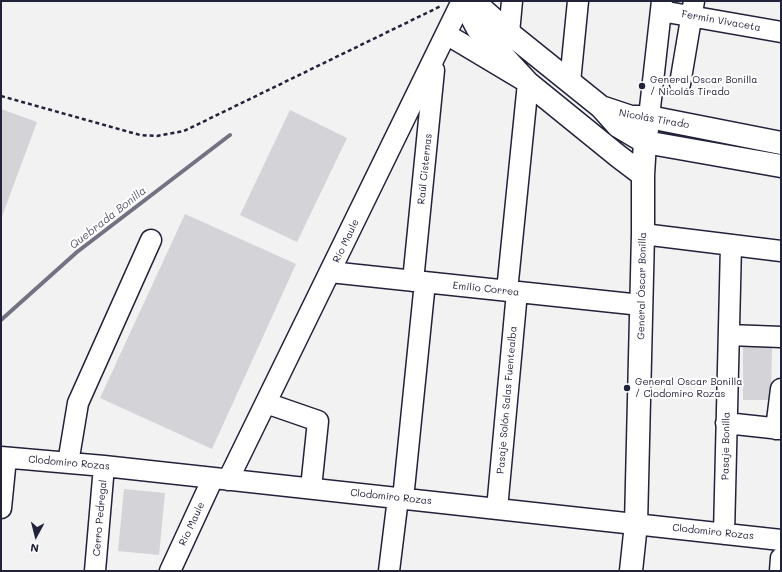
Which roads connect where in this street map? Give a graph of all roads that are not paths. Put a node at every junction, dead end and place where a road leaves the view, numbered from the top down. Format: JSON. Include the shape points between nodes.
{"nodes":[{"id":1,"x":467,"y":1,"type":"edge"},
{"id":2,"x":473,"y":1,"type":"edge"},
{"id":3,"x":512,"y":1,"type":"edge"},
{"id":4,"x":578,"y":1,"type":"edge"},
{"id":5,"x":453,"y":3,"type":"edge"},
{"id":6,"x":661,"y":6,"type":"edge"},
{"id":7,"x":693,"y":9,"type":"edge"},
{"id":8,"x":781,"y":32,"type":"edge"},
{"id":9,"x":509,"y":33,"type":"junction"},
{"id":10,"x":446,"y":34,"type":"junction"},
{"id":11,"x":436,"y":56,"type":"junction"},
{"id":12,"x":570,"y":82,"type":"junction"},
{"id":13,"x":528,"y":83,"type":"junction"},
{"id":14,"x":680,"y":84,"type":"dead end"},
{"id":15,"x":601,"y":107,"type":"junction"},
{"id":16,"x":649,"y":117,"type":"junction"},
{"id":17,"x":645,"y":142,"type":"junction"},
{"id":18,"x":781,"y":143,"type":"edge"},
{"id":19,"x":781,"y":166,"type":"edge"},
{"id":20,"x":643,"y":175,"type":"junction"},
{"id":21,"x":643,"y":234,"type":"junction"},
{"id":22,"x":151,"y":240,"type":"dead end"},
{"id":23,"x":731,"y":245,"type":"junction"},
{"id":24,"x":781,"y":251,"type":"edge"},
{"id":25,"x":330,"y":272,"type":"junction"},
{"id":26,"x":419,"y":282,"type":"junction"},
{"id":27,"x":512,"y":292,"type":"junction"},
{"id":28,"x":641,"y":306,"type":"junction"},
{"id":29,"x":729,"y":335,"type":"junction"},
{"id":30,"x":781,"y":337,"type":"edge"},
{"id":31,"x":781,"y":389,"type":"edge"},
{"id":32,"x":266,"y":403,"type":"junction"},
{"id":33,"x":726,"y":423,"type":"junction"},
{"id":34,"x":778,"y":429,"type":"edge"},
{"id":35,"x":4,"y":457,"type":"edge"},
{"id":36,"x":68,"y":463,"type":"junction"},
{"id":37,"x":104,"y":466,"type":"junction"},
{"id":38,"x":220,"y":479,"type":"junction"},
{"id":39,"x":311,"y":488,"type":"junction"},
{"id":40,"x":400,"y":498,"type":"junction"},
{"id":41,"x":1,"y":508,"type":"edge"},
{"id":42,"x":497,"y":509,"type":"junction"},
{"id":43,"x":636,"y":524,"type":"junction"},
{"id":44,"x":724,"y":534,"type":"junction"},
{"id":45,"x":781,"y":540,"type":"edge"},
{"id":46,"x":781,"y":558,"type":"edge"},
{"id":47,"x":95,"y":571,"type":"edge"},
{"id":48,"x":170,"y":571,"type":"edge"},
{"id":49,"x":389,"y":571,"type":"edge"},
{"id":50,"x":631,"y":571,"type":"edge"},
{"id":51,"x":780,"y":571,"type":"edge"}],
"edges":[{"from":1,"to":13,"type":"main road","via":[[478,30]]},
{"from":2,"to":9,"type":"main road"},
{"from":3,"to":9,"type":"street"},
{"from":4,"to":12,"type":"street"},
{"from":5,"to":10,"type":"street","name":"Río Maule"},
{"from":6,"to":7,"type":"street","name":"Fermín Vivaceta"},
{"from":6,"to":16,"type":"street","name":"General Óscar Bonilla"},
{"from":7,"to":8,"type":"street","name":"Fermín Vivaceta"},
{"from":7,"to":14,"type":"street"},
{"from":9,"to":12,"type":"main road"},
{"from":10,"to":11,"type":"street","name":"Río Maule"},
{"from":10,"to":13,"type":"street"},
{"from":11,"to":25,"type":"street","name":"Río Maule"},
{"from":11,"to":26,"type":"street","name":"Raúl Cisternas"},
{"from":12,"to":15,"type":"main road"},
{"from":13,"to":20,"type":"main road"},
{"from":13,"to":27,"type":"street","name":"Pasaje Solón Salas Fuentealba"},
{"from":15,"to":16,"type":"main road","name":"Nicolás Tirado","via":[[631,117]]},
{"from":15,"to":17,"type":"main road","name":"Nicolás Tirado","via":[[618,126]]},
{"from":16,"to":17,"type":"main road","name":"General Óscar Bonilla"},
{"from":16,"to":18,"type":"main road","name":"Nicolás Tirado"},
{"from":17,"to":19,"type":"main road","name":"Nicolás Tirado"},
{"from":17,"to":20,"type":"main road","name":"General Óscar Bonilla"},
{"from":20,"to":21,"type":"main road","name":"General Óscar Bonilla"},
{"from":21,"to":23,"type":"street"},
{"from":21,"to":28,"type":"main road","name":"General Óscar Bonilla"},
{"from":22,"to":36,"type":"street","via":[[78,403]]},
{"from":23,"to":24,"type":"street"},
{"from":23,"to":29,"type":"street","name":"Pasaje Bonilla"},
{"from":25,"to":26,"type":"street","name":"Emilio Correa"},
{"from":25,"to":32,"type":"street","name":"Río Maule"},
{"from":26,"to":27,"type":"street","name":"Emilio Correa"},
{"from":26,"to":40,"type":"street","name":"Raúl Cisternas"},
{"from":27,"to":28,"type":"street","name":"Emilio Correa"},
{"from":27,"to":42,"type":"street","name":"Pasaje Solón Salas Fuentealba"},
{"from":28,"to":43,"type":"main road","name":"General Óscar Bonilla"},
{"from":29,"to":30,"type":"street"},
{"from":29,"to":33,"type":"street","name":"Pasaje Bonilla"},
{"from":31,"to":34,"type":"street"},
{"from":32,"to":38,"type":"street","name":"Río Maule"},
{"from":32,"to":39,"type":"street","via":[[318,421]]},
{"from":33,"to":34,"type":"street"},
{"from":33,"to":44,"type":"street","name":"Pasaje Bonilla"},
{"from":35,"to":36,"type":"street","name":"Clodomiro Rozas"},
{"from":35,"to":41,"type":"street"},
{"from":36,"to":37,"type":"street","name":"Clodomiro Rozas"},
{"from":37,"to":38,"type":"street","name":"Clodomiro Rozas"},
{"from":37,"to":47,"type":"street","name":"Cerro Pedregal"},
{"from":38,"to":39,"type":"street","name":"Clodomiro Rozas"},
{"from":38,"to":48,"type":"street","name":"Río Maule"},
{"from":39,"to":40,"type":"street","name":"Clodomiro Rozas"},
{"from":40,"to":42,"type":"street","name":"Clodomiro Rozas"},
{"from":40,"to":49,"type":"street","name":"Raúl Cisternas"},
{"from":42,"to":43,"type":"street","name":"Clodomiro Rozas"},
{"from":43,"to":44,"type":"street","name":"Clodomiro Rozas"},
{"from":43,"to":50,"type":"main road","name":"General Óscar Bonilla"},
{"from":44,"to":45,"type":"street","name":"Clodomiro Rozas"},
{"from":46,"to":51,"type":"street"}]}
